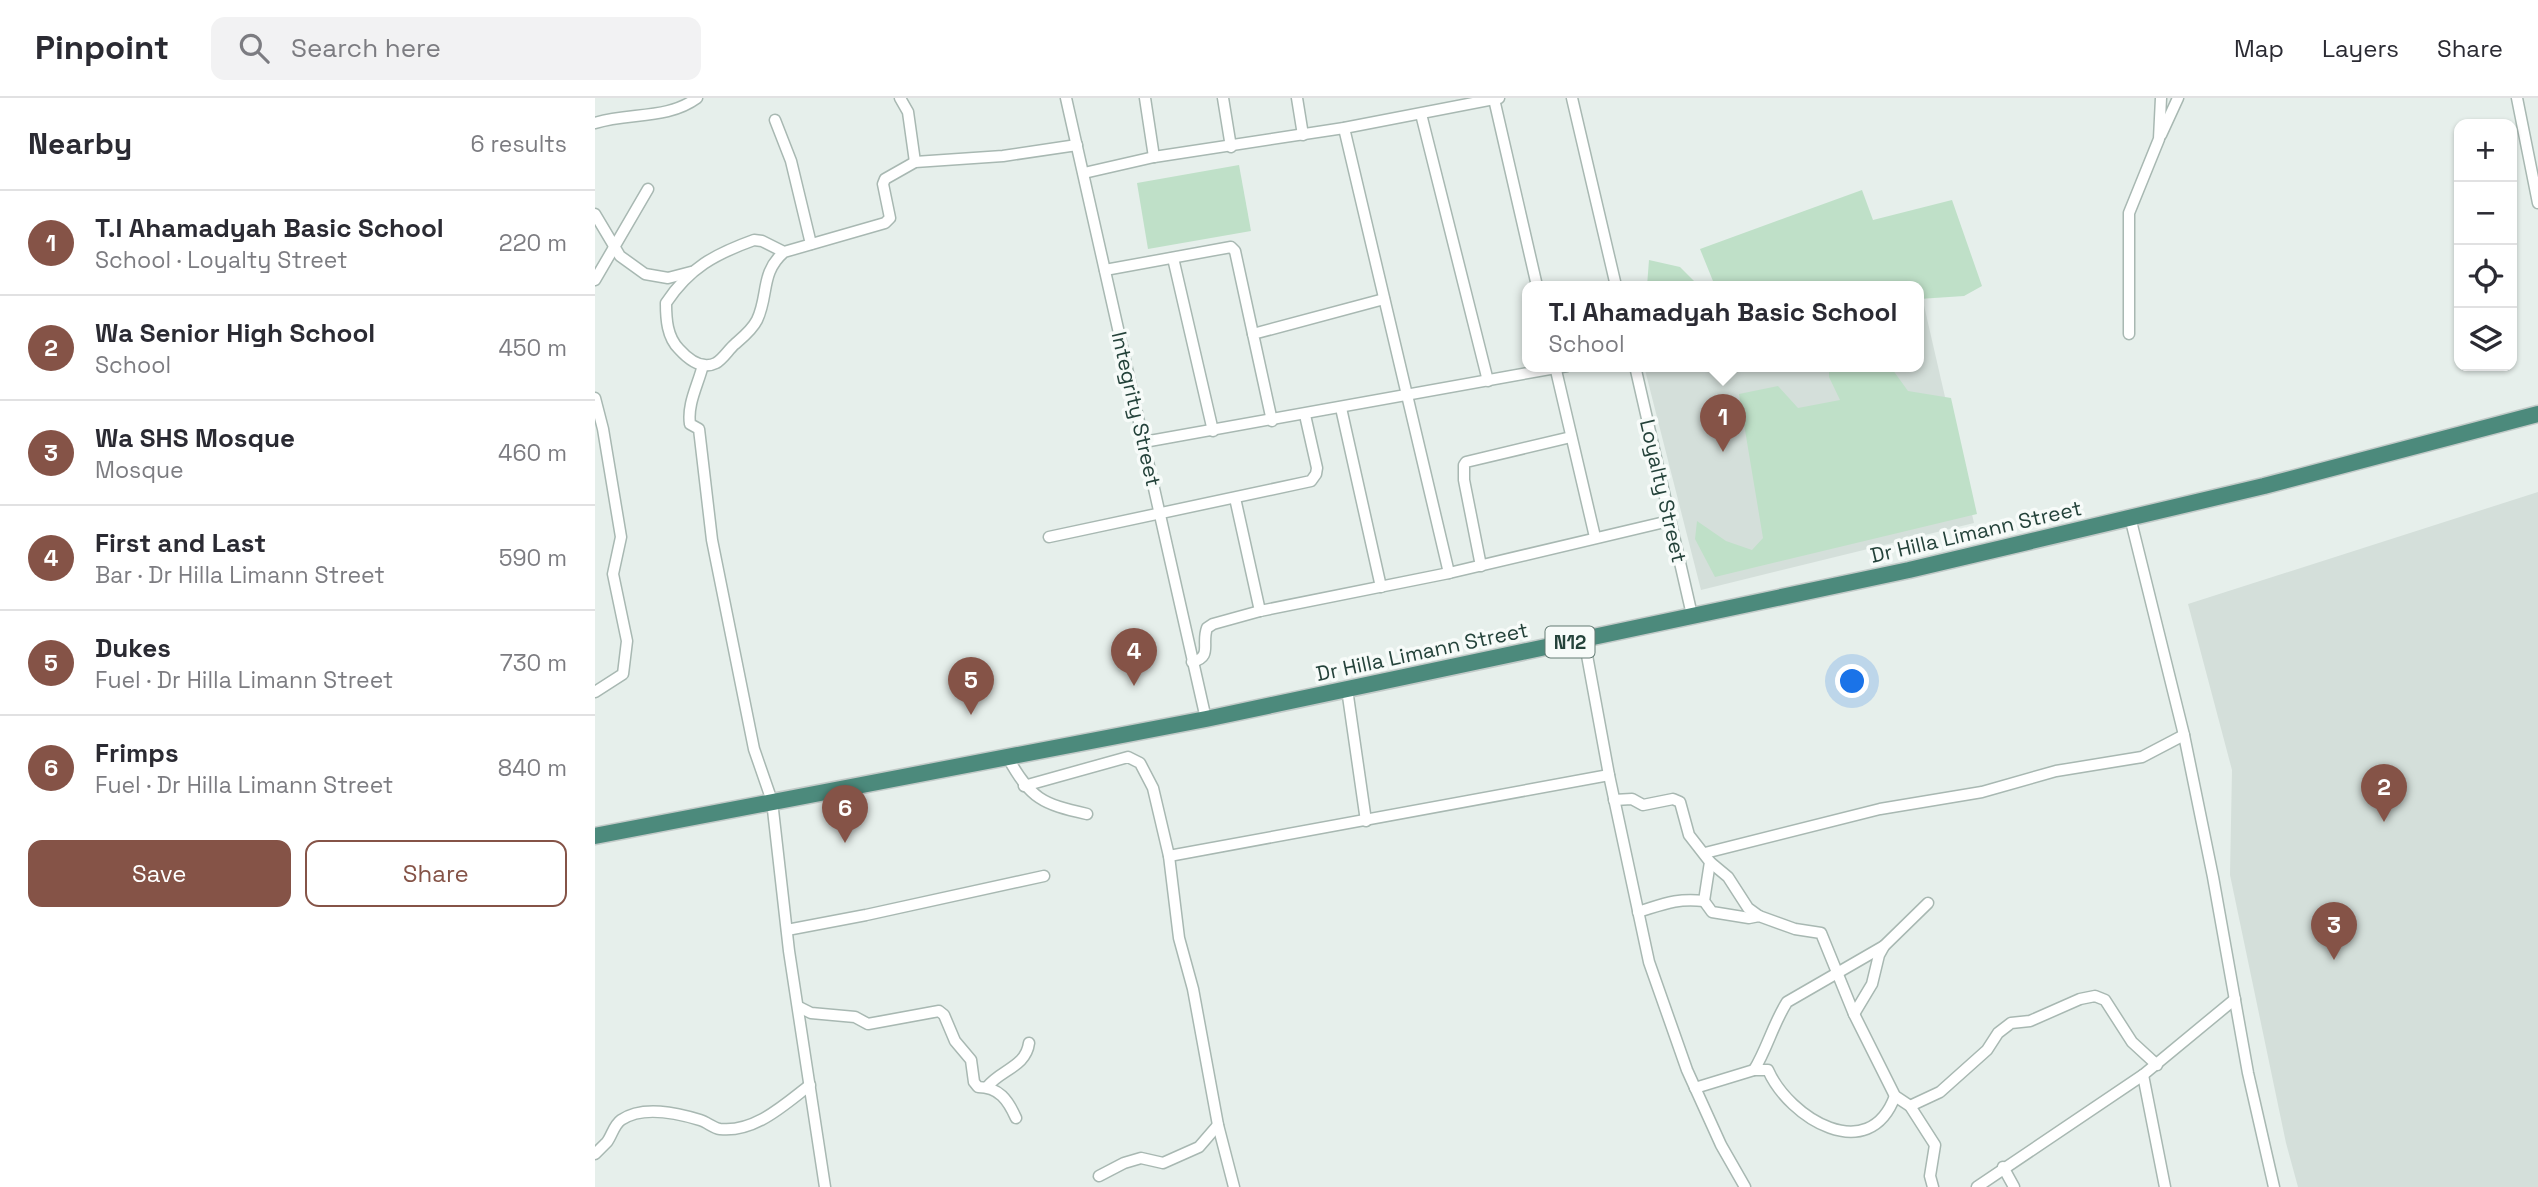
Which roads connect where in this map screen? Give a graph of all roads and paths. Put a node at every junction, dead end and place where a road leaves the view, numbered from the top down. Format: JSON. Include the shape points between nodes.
{"nodes":[{"id":1,"x":697,"y":98,"type":"edge"},
{"id":2,"x":900,"y":98,"type":"edge"},
{"id":3,"x":1066,"y":98,"type":"edge"},
{"id":4,"x":1145,"y":98,"type":"edge"},
{"id":5,"x":1223,"y":98,"type":"edge"},
{"id":6,"x":1297,"y":98,"type":"edge"},
{"id":7,"x":1499,"y":98,"type":"edge"},
{"id":8,"x":1573,"y":98,"type":"edge"},
{"id":9,"x":2161,"y":98,"type":"edge"},
{"id":10,"x":2178,"y":98,"type":"edge"},
{"id":11,"x":2517,"y":98,"type":"edge"},
{"id":12,"x":1494,"y":99,"type":"edge"},
{"id":13,"x":1421,"y":114,"type":"junction"},
{"id":14,"x":775,"y":120,"type":"dead end"},
{"id":15,"x":595,"y":123,"type":"edge"},
{"id":16,"x":1344,"y":128,"type":"junction"},
{"id":17,"x":1303,"y":135,"type":"junction"},
{"id":18,"x":2159,"y":139,"type":"junction"},
{"id":19,"x":1077,"y":145,"type":"junction"},
{"id":20,"x":1231,"y":147,"type":"junction"},
{"id":21,"x":1154,"y":156,"type":"junction"},
{"id":22,"x":915,"y":162,"type":"junction"},
{"id":23,"x":1084,"y":173,"type":"junction"},
{"id":24,"x":648,"y":189,"type":"dead end"},
{"id":25,"x":2538,"y":203,"type":"edge"},
{"id":26,"x":595,"y":214,"type":"edge"},
{"id":27,"x":811,"y":244,"type":"junction"},
{"id":28,"x":615,"y":246,"type":"junction"},
{"id":29,"x":784,"y":252,"type":"junction"},
{"id":30,"x":1173,"y":258,"type":"junction"},
{"id":31,"x":1105,"y":270,"type":"junction"},
{"id":32,"x":691,"y":271,"type":"junction"},
{"id":33,"x":595,"y":280,"type":"edge"},
{"id":34,"x":1536,"y":281,"type":"edge"},
{"id":35,"x":1615,"y":281,"type":"edge"},
{"id":36,"x":1384,"y":299,"type":"junction"},
{"id":37,"x":1254,"y":334,"type":"junction"},
{"id":38,"x":2129,"y":334,"type":"dead end"},
{"id":39,"x":703,"y":365,"type":"junction"},
{"id":40,"x":1531,"y":372,"type":"edge"},
{"id":41,"x":1556,"y":372,"type":"edge"},
{"id":42,"x":1636,"y":372,"type":"edge"},
{"id":43,"x":1488,"y":381,"type":"junction"},
{"id":44,"x":595,"y":396,"type":"edge"},
{"id":45,"x":1408,"y":396,"type":"junction"},
{"id":46,"x":1341,"y":408,"type":"junction"},
{"id":47,"x":2538,"y":414,"type":"edge"},
{"id":48,"x":1305,"y":415,"type":"junction"},
{"id":49,"x":1272,"y":421,"type":"junction"},
{"id":50,"x":1213,"y":431,"type":"junction"},
{"id":51,"x":1571,"y":437,"type":"junction"},
{"id":52,"x":1144,"y":442,"type":"junction"},
{"id":53,"x":1235,"y":498,"type":"junction"},
{"id":54,"x":1161,"y":514,"type":"junction"},
{"id":55,"x":2130,"y":517,"type":"junction"},
{"id":56,"x":1669,"y":521,"type":"junction"},
{"id":57,"x":1049,"y":537,"type":"dead end"},
{"id":58,"x":1595,"y":537,"type":"junction"},
{"id":59,"x":1481,"y":565,"type":"junction"},
{"id":60,"x":1449,"y":573,"type":"junction"},
{"id":61,"x":1381,"y":587,"type":"junction"},
{"id":62,"x":1260,"y":611,"type":"junction"},
{"id":63,"x":1692,"y":615,"type":"junction"},
{"id":64,"x":1584,"y":639,"type":"junction"},
{"id":65,"x":1192,"y":662,"type":"junction"},
{"id":66,"x":1347,"y":689,"type":"junction"},
{"id":67,"x":595,"y":692,"type":"edge"},
{"id":68,"x":1206,"y":719,"type":"junction"},
{"id":69,"x":2184,"y":735,"type":"junction"},
{"id":70,"x":1008,"y":758,"type":"junction"},
{"id":71,"x":1609,"y":775,"type":"junction"},
{"id":72,"x":1024,"y":786,"type":"junction"},
{"id":73,"x":1614,"y":800,"type":"junction"},
{"id":74,"x":772,"y":801,"type":"junction"},
{"id":75,"x":1087,"y":814,"type":"dead end"},
{"id":76,"x":1366,"y":821,"type":"junction"},
{"id":77,"x":595,"y":836,"type":"edge"},
{"id":78,"x":1169,"y":856,"type":"junction"},
{"id":79,"x":1707,"y":858,"type":"junction"},
{"id":80,"x":1044,"y":876,"type":"dead end"},
{"id":81,"x":1704,"y":901,"type":"junction"},
{"id":82,"x":1928,"y":903,"type":"dead end"},
{"id":83,"x":1638,"y":912,"type":"junction"},
{"id":84,"x":1759,"y":916,"type":"junction"},
{"id":85,"x":787,"y":930,"type":"junction"},
{"id":86,"x":1884,"y":946,"type":"junction"},
{"id":87,"x":1837,"y":973,"type":"junction"},
{"id":88,"x":2235,"y":999,"type":"junction"},
{"id":89,"x":799,"y":1007,"type":"junction"},
{"id":90,"x":1854,"y":1014,"type":"junction"},
{"id":91,"x":1029,"y":1043,"type":"dead end"},
{"id":92,"x":2157,"y":1065,"type":"junction"},
{"id":93,"x":1754,"y":1070,"type":"junction"},
{"id":94,"x":2143,"y":1076,"type":"junction"},
{"id":95,"x":810,"y":1084,"type":"junction"},
{"id":96,"x":988,"y":1087,"type":"junction"},
{"id":97,"x":1695,"y":1088,"type":"junction"},
{"id":98,"x":1895,"y":1096,"type":"junction"},
{"id":99,"x":1910,"y":1106,"type":"junction"},
{"id":100,"x":1016,"y":1118,"type":"dead end"},
{"id":101,"x":1218,"y":1125,"type":"junction"},
{"id":102,"x":595,"y":1154,"type":"edge"},
{"id":103,"x":2003,"y":1167,"type":"junction"},
{"id":104,"x":1099,"y":1176,"type":"dead end"},
{"id":105,"x":825,"y":1187,"type":"edge"},
{"id":106,"x":1234,"y":1187,"type":"edge"},
{"id":107,"x":1745,"y":1187,"type":"edge"},
{"id":108,"x":1933,"y":1187,"type":"edge"},
{"id":109,"x":1977,"y":1187,"type":"edge"},
{"id":110,"x":2014,"y":1187,"type":"edge"},
{"id":111,"x":2165,"y":1187,"type":"edge"},
{"id":112,"x":2274,"y":1187,"type":"edge"}],
"edges":[{"from":1,"to":15,"type":"street","via":[[664,113]]},
{"from":2,"to":22,"type":"street","via":[[908,112]]},
{"from":3,"to":19,"type":"street","name":"Integrity Street"},
{"from":4,"to":21,"type":"street"},
{"from":5,"to":20,"type":"street"},
{"from":6,"to":17,"type":"street"},
{"from":7,"to":12,"type":"street"},
{"from":8,"to":35,"type":"street"},
{"from":9,"to":18,"type":"street"},
{"from":10,"to":18,"type":"street"},
{"from":11,"to":25,"type":"street"},
{"from":12,"to":13,"type":"street"},
{"from":12,"to":34,"type":"street"},
{"from":13,"to":16,"type":"street"},
{"from":13,"to":43,"type":"street"},
{"from":14,"to":27,"type":"street","via":[[791,160]]},
{"from":16,"to":17,"type":"street"},
{"from":16,"to":36,"type":"street"},
{"from":17,"to":20,"type":"street"},
{"from":18,"to":38,"type":"street","via":[[2129,213]]},
{"from":19,"to":22,"type":"street"},
{"from":19,"to":23,"type":"street","name":"Integrity Street"},
{"from":20,"to":21,"type":"street"},
{"from":21,"to":23,"type":"street"},
{"from":22,"to":27,"type":"street","via":[[885,179],[890,218],[885,223]]},
{"from":23,"to":31,"type":"street","name":"Integrity Street"},
{"from":24,"to":28,"type":"street"},
{"from":26,"to":28,"type":"street"},
{"from":27,"to":29,"type":"street"},
{"from":28,"to":32,"type":"street","via":[[620,256],[645,274],[668,278]]},
{"from":28,"to":33,"type":"street"},
{"from":29,"to":32,"type":"street","via":[[754,240]]},
{"from":29,"to":39,"type":"street","via":[[769,269],[758,319],[751,330],[716,363]]},
{"from":30,"to":31,"type":"street"},
{"from":30,"to":37,"type":"street","via":[[1231,247]]},
{"from":30,"to":50,"type":"street"},
{"from":31,"to":52,"type":"street","name":"Integrity Street"},
{"from":32,"to":39,"type":"street","via":[[666,303],[666,315],[674,344]]},
{"from":36,"to":37,"type":"street"},
{"from":36,"to":45,"type":"street"},
{"from":37,"to":49,"type":"street"},
{"from":39,"to":74,"type":"street","via":[[688,410],[690,424],[699,429],[712,540],[754,748]]},
{"from":40,"to":43,"type":"street"},
{"from":41,"to":51,"type":"street"},
{"from":42,"to":56,"type":"street","name":"Loyalty Street"},
{"from":43,"to":45,"type":"street"},
{"from":44,"to":67,"type":"street","via":[[621,537],[613,574],[627,641],[623,674]]},
{"from":45,"to":46,"type":"street"},
{"from":45,"to":60,"type":"street"},
{"from":46,"to":48,"type":"street"},
{"from":46,"to":61,"type":"street"},
{"from":47,"to":55,"type":"highway","name":"Dr Hilla Limann Street","number":"N12"},
{"from":48,"to":49,"type":"street"},
{"from":48,"to":53,"type":"street","via":[[1317,468],[1311,481]]},
{"from":49,"to":50,"type":"street"},
{"from":50,"to":52,"type":"street"},
{"from":51,"to":58,"type":"street"},
{"from":51,"to":59,"type":"street","via":[[1466,462],[1464,480]]},
{"from":52,"to":54,"type":"street","name":"Integrity Street"},
{"from":53,"to":54,"type":"street"},
{"from":53,"to":62,"type":"street"},
{"from":54,"to":57,"type":"street"},
{"from":54,"to":65,"type":"street","name":"Integrity Street"},
{"from":55,"to":63,"type":"highway","name":"Dr Hilla Limann Street","number":"N12"},
{"from":55,"to":69,"type":"street"},
{"from":56,"to":58,"type":"street"},
{"from":56,"to":63,"type":"street","name":"Loyalty Street"},
{"from":58,"to":59,"type":"street"},
{"from":59,"to":60,"type":"street"},
{"from":60,"to":61,"type":"street"},
{"from":61,"to":62,"type":"street"},
{"from":62,"to":65,"type":"street","via":[[1207,628],[1204,656]]},
{"from":63,"to":64,"type":"highway","name":"Dr Hilla Limann Street","number":"N12"},
{"from":64,"to":66,"type":"highway","name":"Dr Hilla Limann Street","number":"N12"},
{"from":64,"to":71,"type":"street"},
{"from":65,"to":68,"type":"street","name":"Integrity Street"},
{"from":66,"to":68,"type":"highway","name":"Dr Hilla Limann Street","number":"N12"},
{"from":66,"to":76,"type":"street"},
{"from":68,"to":70,"type":"highway","name":"Dr Hilla Limann Street","number":"N12"},
{"from":69,"to":79,"type":"street","via":[[2142,757],[1880,810]]},
{"from":69,"to":88,"type":"street"},
{"from":70,"to":72,"type":"street"},
{"from":70,"to":74,"type":"highway","name":"Dr Hilla Limann Street","number":"N12"},
{"from":71,"to":73,"type":"street"},
{"from":71,"to":76,"type":"street"},
{"from":72,"to":75,"type":"street","via":[[1047,803]]},
{"from":72,"to":78,"type":"street","via":[[1128,757],[1135,759],[1153,788]]},
{"from":73,"to":79,"type":"street","via":[[1632,799],[1643,805],[1673,799],[1680,802],[1689,835]]},
{"from":73,"to":83,"type":"street"},
{"from":74,"to":77,"type":"highway","name":"Dr Hilla Limann Street","number":"N12"},
{"from":74,"to":85,"type":"street"},
{"from":76,"to":78,"type":"street"},
{"from":78,"to":101,"type":"street","via":[[1179,938],[1202,1028]]},
{"from":79,"to":81,"type":"street"},
{"from":79,"to":84,"type":"street"},
{"from":80,"to":85,"type":"street"},
{"from":81,"to":83,"type":"street","via":[[1668,901]]},
{"from":81,"to":84,"type":"street","via":[[1712,912]]},
{"from":82,"to":86,"type":"street"},
{"from":83,"to":97,"type":"street","via":[[1649,962]]},
{"from":84,"to":87,"type":"street","via":[[1821,933]]},
{"from":85,"to":89,"type":"street"},
{"from":86,"to":87,"type":"street"},
{"from":86,"to":90,"type":"street","via":[[1872,984]]},
{"from":87,"to":90,"type":"street"},
{"from":87,"to":93,"type":"street","via":[[1787,1002]]},
{"from":88,"to":92,"type":"street"},
{"from":88,"to":112,"type":"street"},
{"from":89,"to":95,"type":"street"},
{"from":89,"to":96,"type":"street","via":[[811,1013],[855,1017],[868,1024],[939,1011],[971,1060],[974,1082]]},
{"from":90,"to":98,"type":"street"},
{"from":91,"to":96,"type":"street","via":[[1020,1061]]},
{"from":92,"to":94,"type":"street"},
{"from":92,"to":99,"type":"street","via":[[2132,1042],[2105,1000],[2095,996],[2030,1021],[2011,1023],[1940,1092]]},
{"from":93,"to":97,"type":"street"},
{"from":93,"to":98,"type":"street","via":[[1768,1070],[1804,1114],[1843,1132],[1875,1126],[1886,1117]]},
{"from":94,"to":103,"type":"street"},
{"from":94,"to":111,"type":"street"},
{"from":95,"to":102,"type":"street","via":[[762,1120],[739,1127],[718,1129],[679,1115],[633,1114],[619,1121]]},
{"from":95,"to":105,"type":"street"},
{"from":96,"to":100,"type":"street","via":[[1010,1103]]},
{"from":97,"to":107,"type":"street"},
{"from":98,"to":99,"type":"street"},
{"from":99,"to":108,"type":"street","via":[[1935,1145],[1930,1176]]},
{"from":101,"to":104,"type":"street","via":[[1199,1147],[1163,1163],[1141,1158]]},
{"from":101,"to":106,"type":"street"},
{"from":103,"to":109,"type":"street"},
{"from":103,"to":110,"type":"street"}]}
